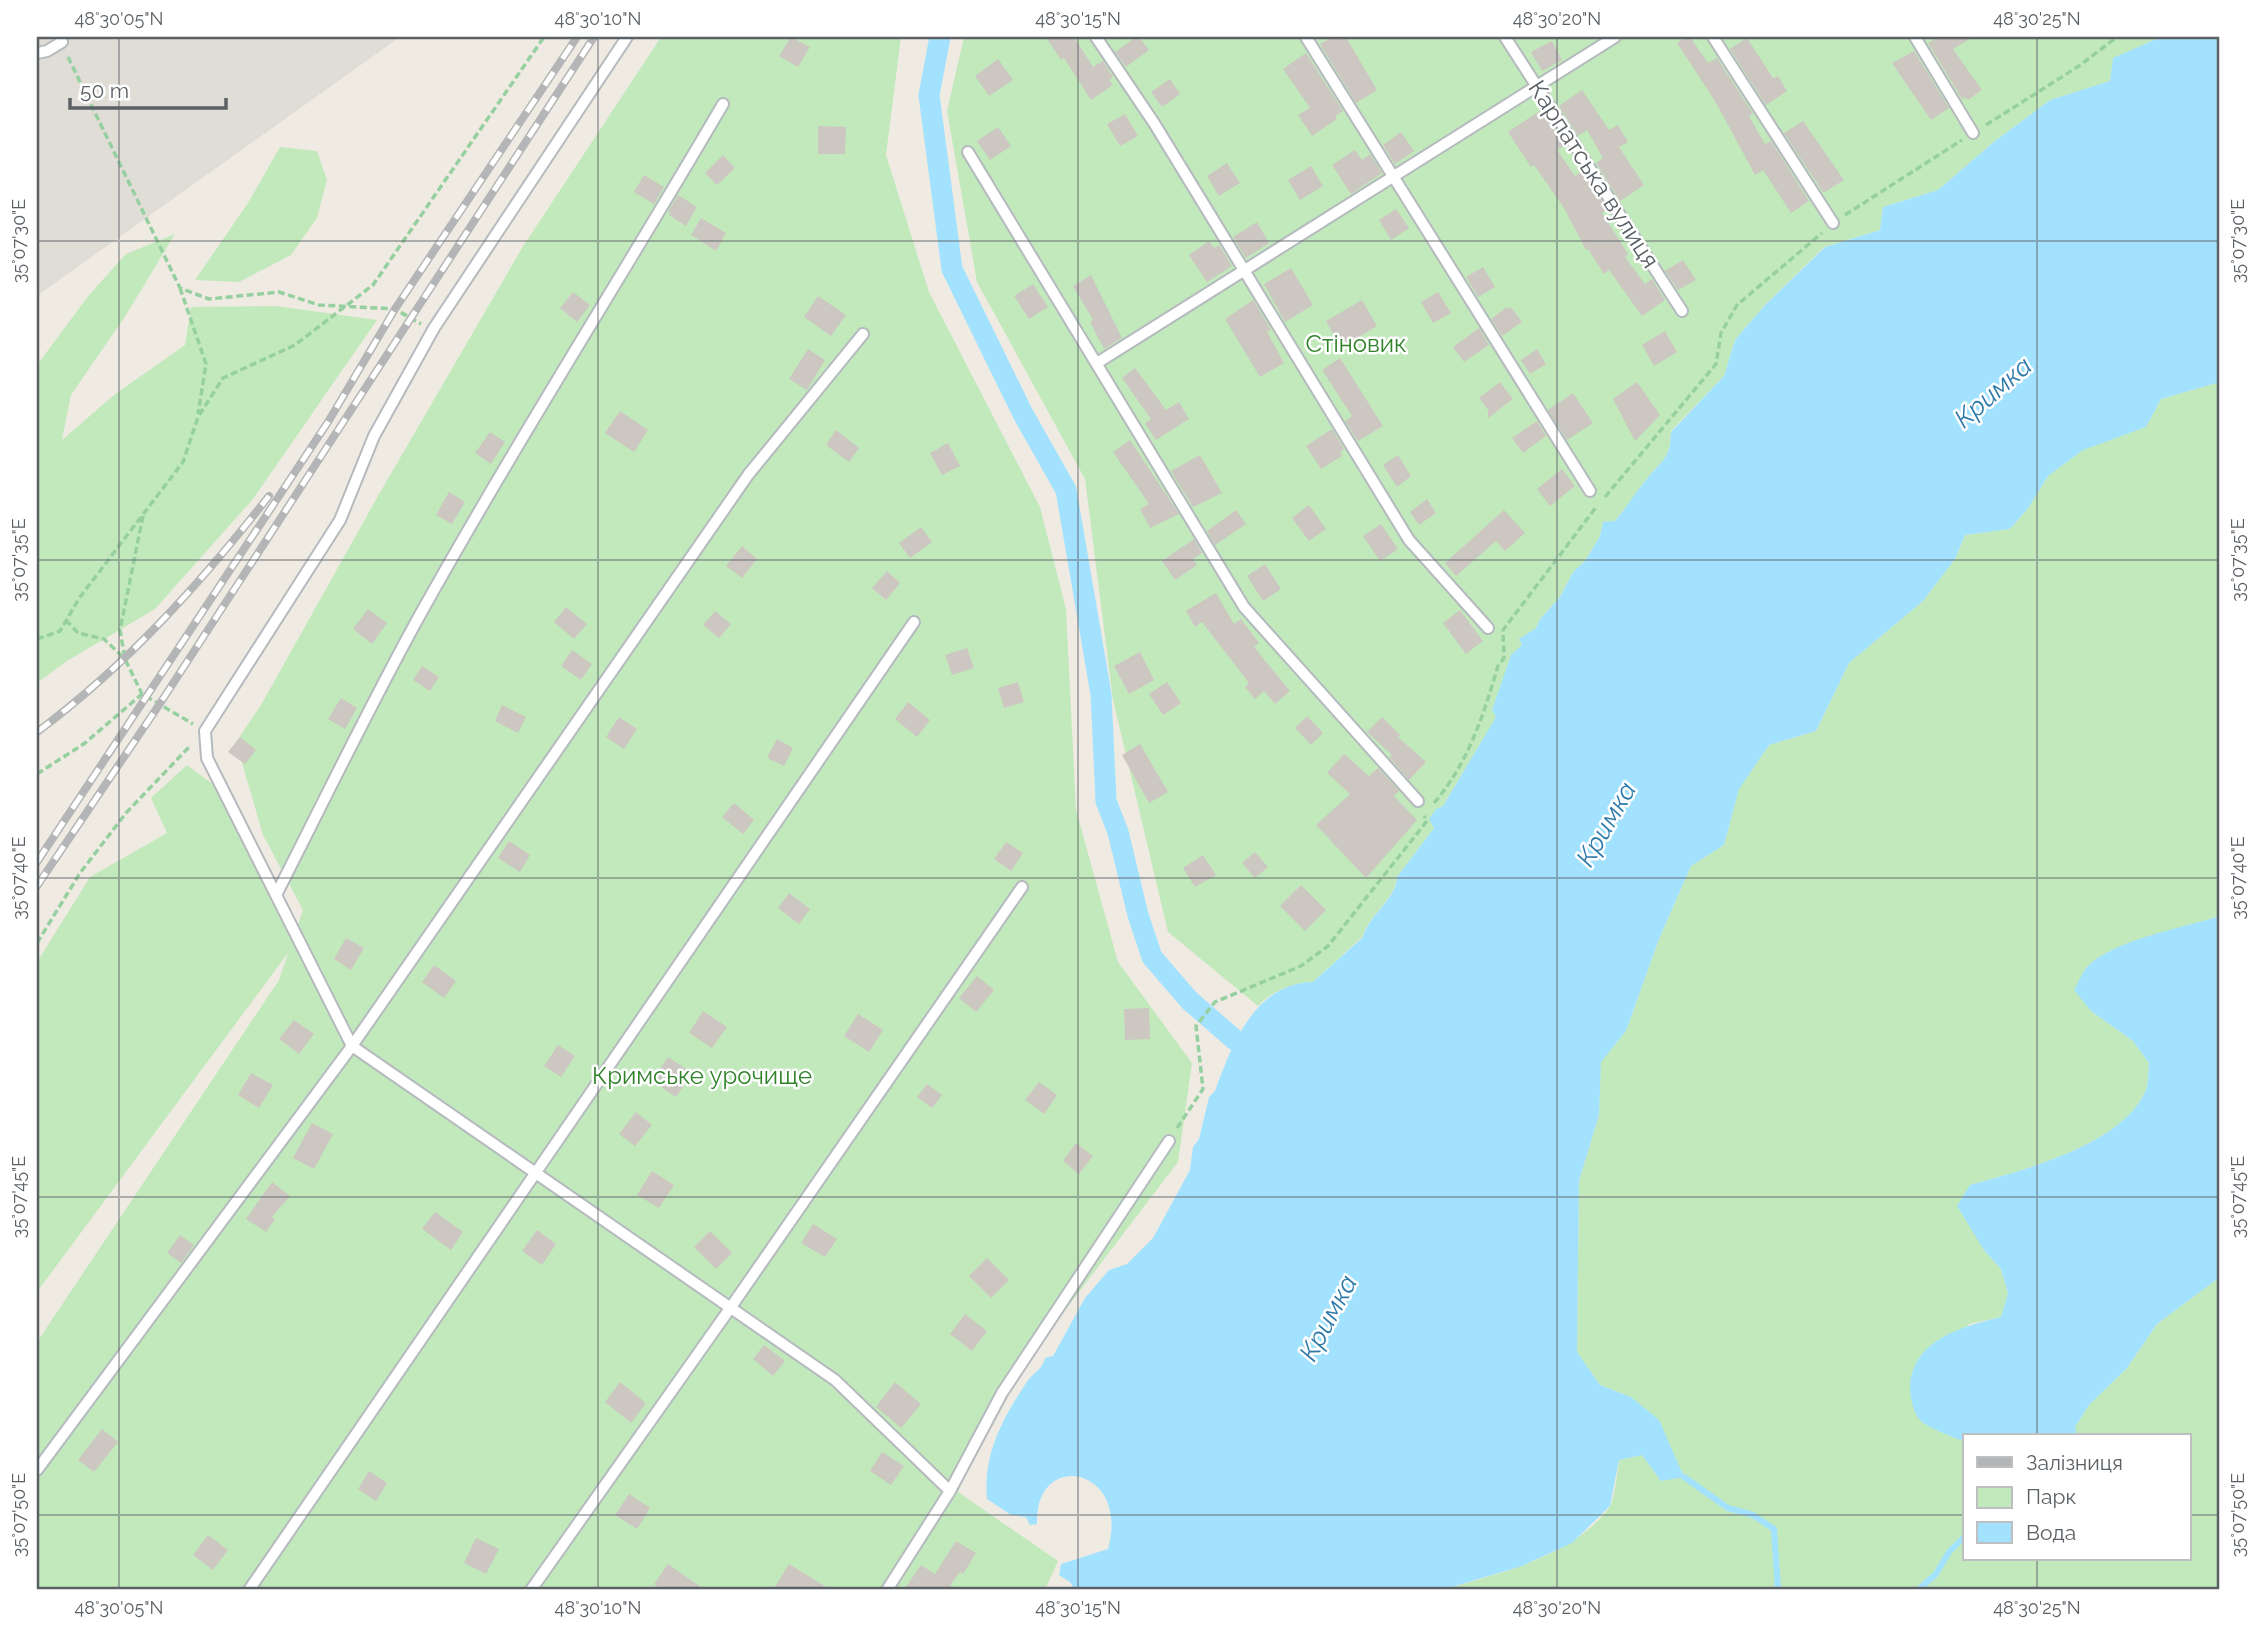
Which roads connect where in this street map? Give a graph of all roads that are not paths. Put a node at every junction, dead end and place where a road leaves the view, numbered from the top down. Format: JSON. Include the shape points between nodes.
{"nodes":[{"id":1,"x":627,"y":37,"type":"edge"},
{"id":2,"x":1096,"y":37,"type":"edge"},
{"id":3,"x":1306,"y":37,"type":"edge"},
{"id":4,"x":1505,"y":37,"type":"edge"},
{"id":5,"x":1615,"y":37,"type":"edge"},
{"id":6,"x":1713,"y":37,"type":"edge"},
{"id":7,"x":1915,"y":37,"type":"edge"},
{"id":8,"x":61,"y":39,"type":"edge"},
{"id":9,"x":37,"y":53,"type":"edge"},
{"id":10,"x":1537,"y":86,"type":"junction"},
{"id":11,"x":723,"y":104,"type":"dead end"},
{"id":12,"x":1973,"y":133,"type":"road end"},
{"id":13,"x":968,"y":152,"type":"dead end"},
{"id":14,"x":1394,"y":176,"type":"junction"},
{"id":15,"x":1833,"y":223,"type":"road end"},
{"id":16,"x":1245,"y":272,"type":"junction"},
{"id":17,"x":1682,"y":311,"type":"dead end"},
{"id":18,"x":863,"y":334,"type":"dead end"},
{"id":19,"x":1097,"y":363,"type":"junction"},
{"id":20,"x":1590,"y":491,"type":"dead end"},
{"id":21,"x":914,"y":622,"type":"dead end"},
{"id":22,"x":1488,"y":628,"type":"dead end"},
{"id":23,"x":1418,"y":801,"type":"road end"},
{"id":24,"x":1022,"y":887,"type":"dead end"},
{"id":25,"x":276,"y":895,"type":"junction"},
{"id":26,"x":352,"y":1046,"type":"junction"},
{"id":27,"x":1169,"y":1141,"type":"road end"},
{"id":28,"x":537,"y":1172,"type":"junction"},
{"id":29,"x":731,"y":1307,"type":"junction"},
{"id":30,"x":37,"y":1470,"type":"edge"},
{"id":31,"x":950,"y":1491,"type":"junction"},
{"id":32,"x":249,"y":1590,"type":"edge"},
{"id":33,"x":531,"y":1590,"type":"edge"},
{"id":34,"x":887,"y":1590,"type":"edge"}],
"edges":[{"from":1,"to":25,"type":"lane","via":[[434,328],[374,436],[340,520],[205,731],[207,758]]},
{"from":2,"to":16,"type":"lane"},
{"from":3,"to":14,"type":"lane"},
{"from":4,"to":10,"type":"lane","name":"Карпатська вулиця"},
{"from":5,"to":10,"type":"lane"},
{"from":6,"to":15,"type":"lane"},
{"from":7,"to":12,"type":"lane"},
{"from":8,"to":9,"type":"lane"},
{"from":10,"to":14,"type":"lane"},
{"from":10,"to":17,"type":"lane","name":"Карпатська вулиця"},
{"from":11,"to":25,"type":"lane","via":[[420,615]]},
{"from":13,"to":19,"type":"lane"},
{"from":14,"to":16,"type":"lane"},
{"from":14,"to":20,"type":"lane"},
{"from":16,"to":19,"type":"lane"},
{"from":16,"to":22,"type":"lane","via":[[1409,540]]},
{"from":18,"to":26,"type":"lane","via":[[748,475]]},
{"from":19,"to":23,"type":"lane","via":[[1244,607]]},
{"from":21,"to":28,"type":"lane"},
{"from":24,"to":29,"type":"lane"},
{"from":25,"to":26,"type":"lane"},
{"from":26,"to":28,"type":"lane"},
{"from":26,"to":30,"type":"lane"},
{"from":27,"to":31,"type":"lane","via":[[1002,1392]]},
{"from":28,"to":29,"type":"lane"},
{"from":28,"to":32,"type":"lane"},
{"from":29,"to":31,"type":"lane","via":[[835,1380]]},
{"from":29,"to":33,"type":"lane"},
{"from":31,"to":34,"type":"lane"}]}
